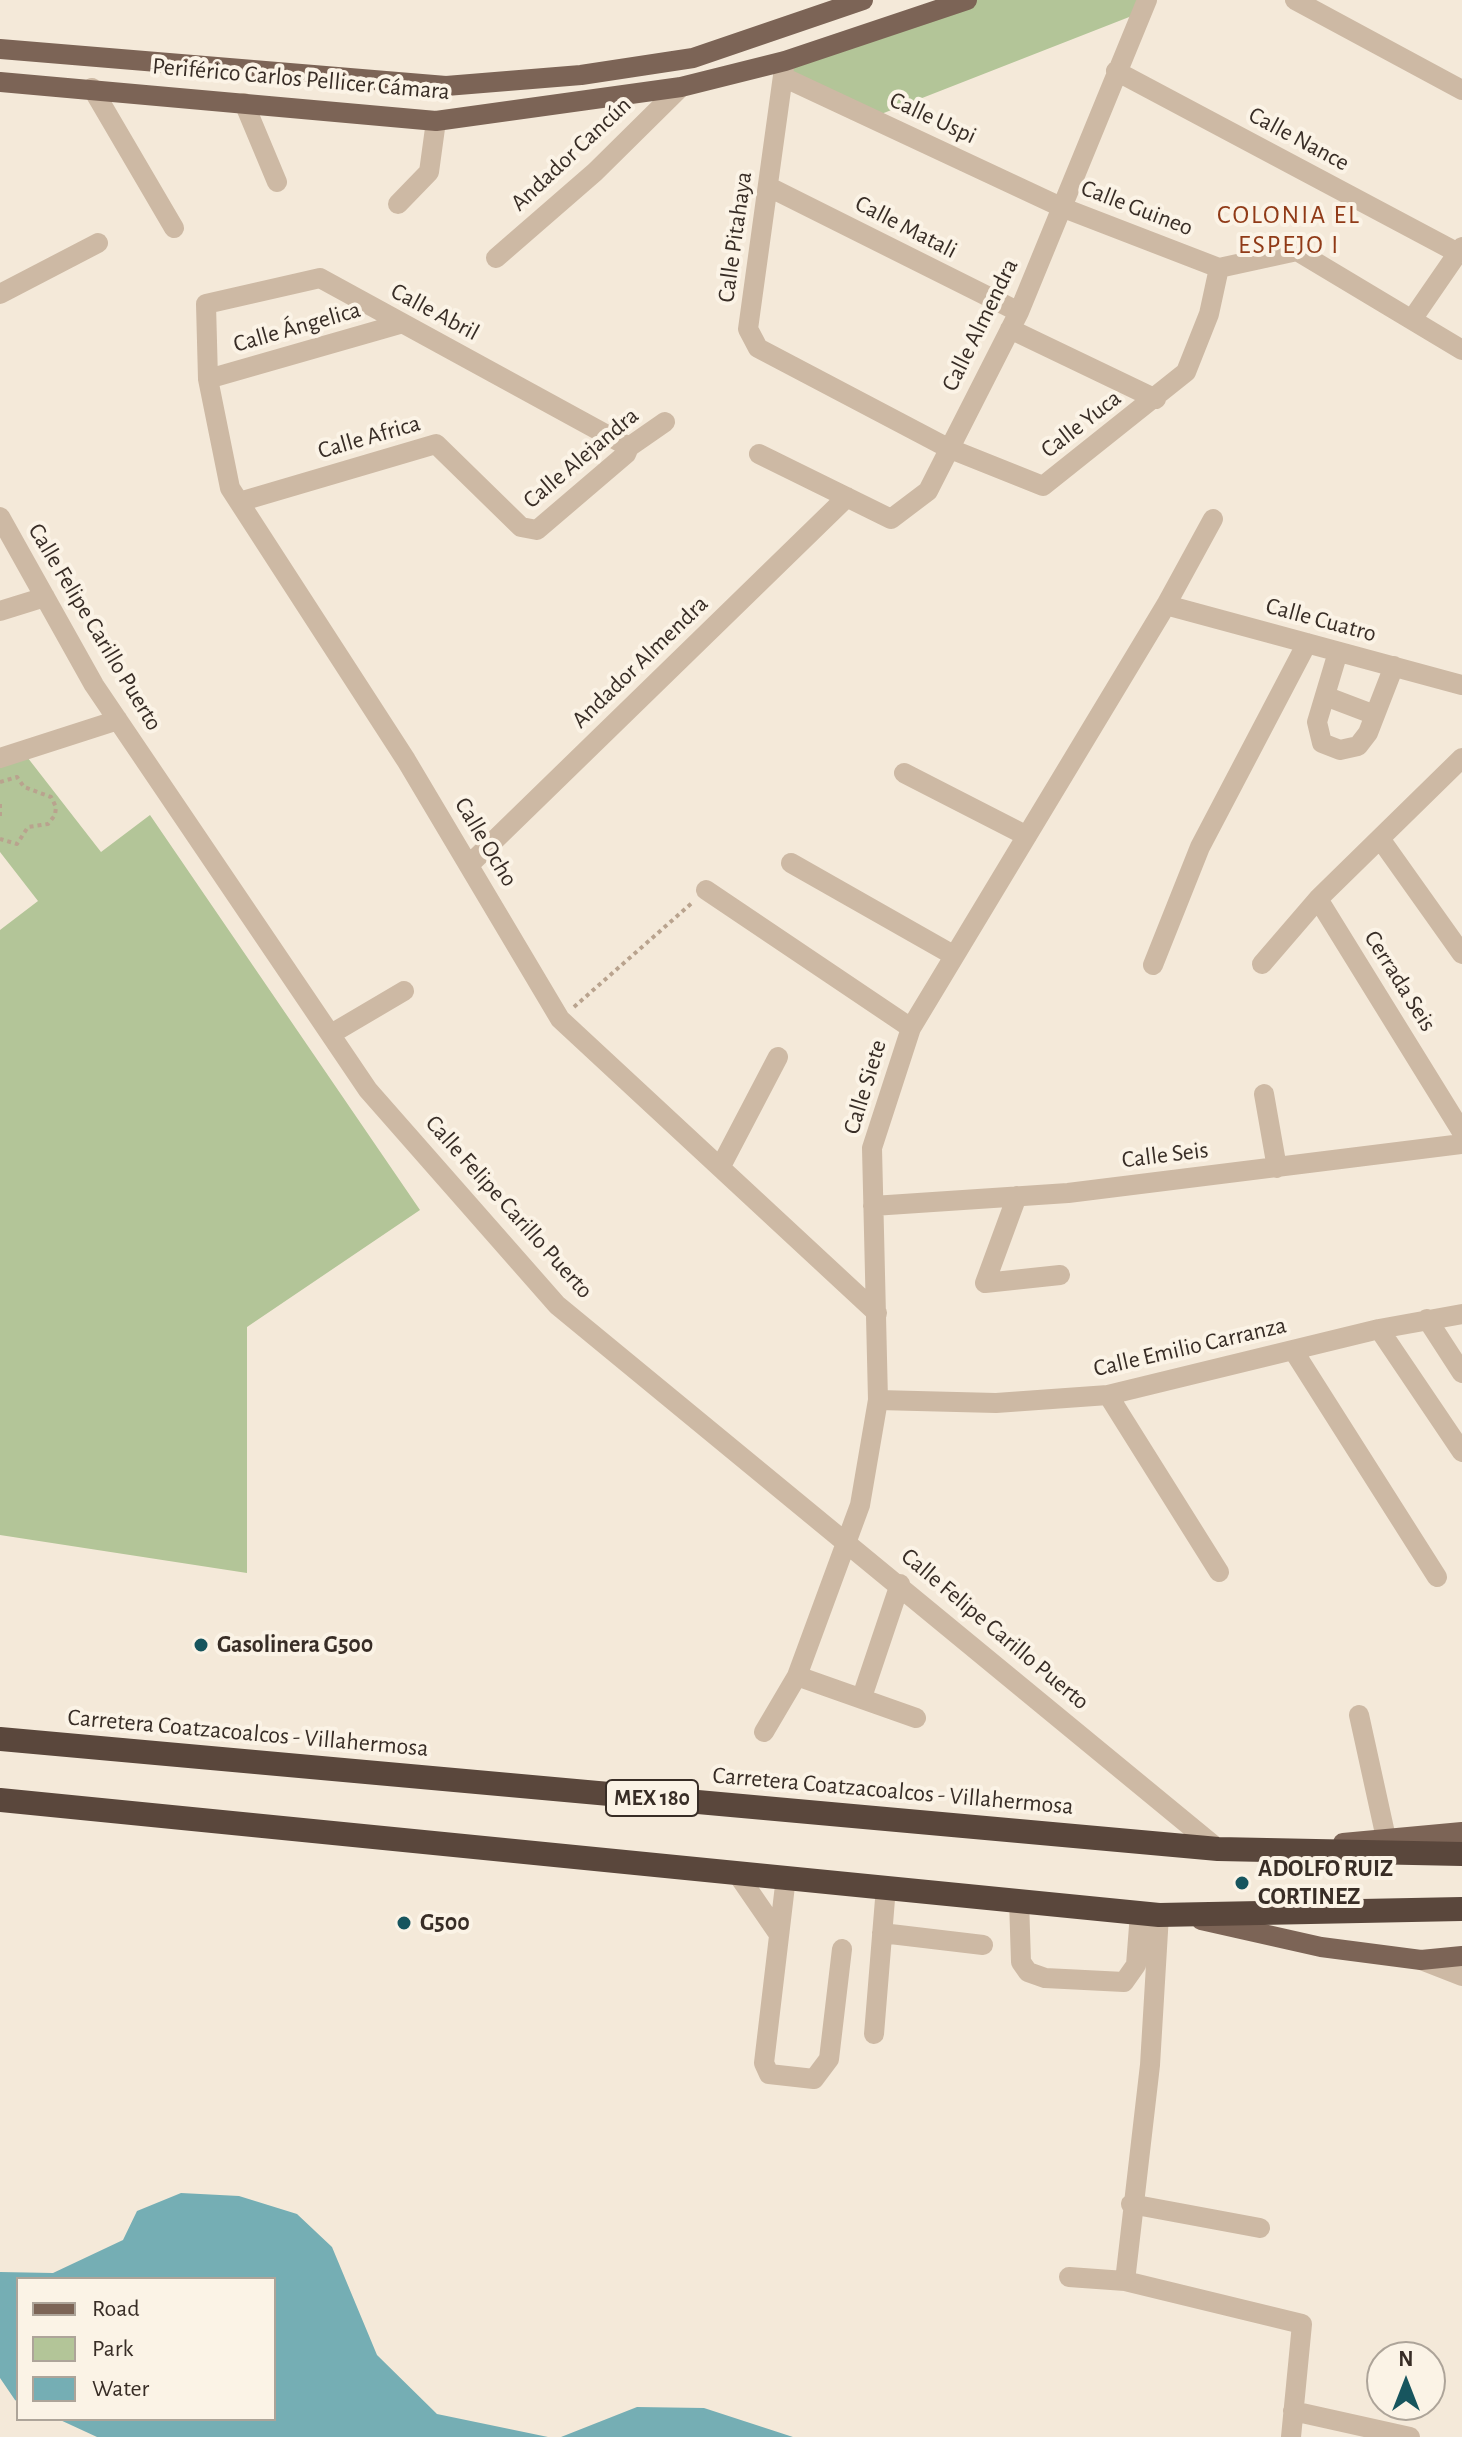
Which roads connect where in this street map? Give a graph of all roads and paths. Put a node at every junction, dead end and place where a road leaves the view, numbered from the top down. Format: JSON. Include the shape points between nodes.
{"nodes":[{"id":1,"x":863,"y":0,"type":"edge"},
{"id":2,"x":967,"y":0,"type":"edge"},
{"id":3,"x":1147,"y":0,"type":"edge"},
{"id":4,"x":1295,"y":0,"type":"edge"},
{"id":5,"x":0,"y":49,"type":"edge"},
{"id":6,"x":784,"y":69,"type":"junction"},
{"id":7,"x":1116,"y":71,"type":"junction"},
{"id":8,"x":0,"y":82,"type":"edge"},
{"id":9,"x":681,"y":87,"type":"junction"},
{"id":10,"x":92,"y":88,"type":"junction"},
{"id":11,"x":1462,"y":90,"type":"edge"},
{"id":12,"x":244,"y":103,"type":"junction"},
{"id":13,"x":436,"y":121,"type":"junction"},
{"id":14,"x":277,"y":182,"type":"dead end"},
{"id":15,"x":769,"y":187,"type":"junction"},
{"id":16,"x":398,"y":204,"type":"dead end"},
{"id":17,"x":1061,"y":207,"type":"junction"},
{"id":18,"x":174,"y":228,"type":"dead end"},
{"id":19,"x":98,"y":243,"type":"dead end"},
{"id":20,"x":1460,"y":250,"type":"edge"},
{"id":21,"x":496,"y":258,"type":"dead end"},
{"id":22,"x":1219,"y":268,"type":"junction"},
{"id":23,"x":0,"y":294,"type":"edge"},
{"id":24,"x":206,"y":304,"type":"joint"},
{"id":25,"x":1413,"y":318,"type":"junction"},
{"id":26,"x":1015,"y":321,"type":"junction"},
{"id":27,"x":400,"y":324,"type":"junction"},
{"id":28,"x":1462,"y":350,"type":"edge"},
{"id":29,"x":208,"y":379,"type":"junction"},
{"id":30,"x":1156,"y":399,"type":"junction"},
{"id":31,"x":665,"y":422,"type":"dead end"},
{"id":32,"x":629,"y":447,"type":"junction"},
{"id":33,"x":948,"y":448,"type":"junction"},
{"id":34,"x":759,"y":454,"type":"dead end"},
{"id":35,"x":847,"y":497,"type":"junction"},
{"id":36,"x":239,"y":502,"type":"junction"},
{"id":37,"x":0,"y":517,"type":"edge"},
{"id":38,"x":1213,"y":519,"type":"dead end"},
{"id":39,"x":529,"y":531,"type":"joint"},
{"id":40,"x":45,"y":597,"type":"junction"},
{"id":41,"x":1166,"y":605,"type":"junction"},
{"id":42,"x":0,"y":611,"type":"edge"},
{"id":43,"x":1307,"y":643,"type":"junction"},
{"id":44,"x":1338,"y":652,"type":"junction"},
{"id":45,"x":1394,"y":666,"type":"junction"},
{"id":46,"x":1462,"y":685,"type":"edge"},
{"id":47,"x":1325,"y":696,"type":"junction"},
{"id":48,"x":1375,"y":715,"type":"junction"},
{"id":49,"x":118,"y":720,"type":"junction"},
{"id":50,"x":0,"y":758,"type":"edge"},
{"id":51,"x":1462,"y":758,"type":"edge"},
{"id":52,"x":904,"y":773,"type":"dead end"},
{"id":53,"x":0,"y":782,"type":"edge"},
{"id":54,"x":0,"y":804,"type":"edge"},
{"id":55,"x":0,"y":818,"type":"edge"},
{"id":56,"x":1027,"y":836,"type":"junction"},
{"id":57,"x":0,"y":839,"type":"edge"},
{"id":58,"x":1381,"y":840,"type":"junction"},
{"id":59,"x":791,"y":863,"type":"dead end"},
{"id":60,"x":470,"y":864,"type":"junction"},
{"id":61,"x":706,"y":890,"type":"joint"},
{"id":62,"x":1318,"y":899,"type":"junction"},
{"id":63,"x":1462,"y":954,"type":"edge"},
{"id":64,"x":953,"y":955,"type":"junction"},
{"id":65,"x":1262,"y":964,"type":"dead end"},
{"id":66,"x":1153,"y":965,"type":"dead end"},
{"id":67,"x":404,"y":991,"type":"dead end"},
{"id":68,"x":560,"y":1019,"type":"junction"},
{"id":69,"x":911,"y":1028,"type":"junction"},
{"id":70,"x":331,"y":1034,"type":"junction"},
{"id":71,"x":778,"y":1057,"type":"dead end"},
{"id":72,"x":1264,"y":1094,"type":"dead end"},
{"id":73,"x":1462,"y":1132,"type":"edge"},
{"id":74,"x":1462,"y":1144,"type":"edge"},
{"id":75,"x":721,"y":1166,"type":"junction"},
{"id":76,"x":1277,"y":1168,"type":"junction"},
{"id":77,"x":1017,"y":1196,"type":"junction"},
{"id":78,"x":873,"y":1206,"type":"junction"},
{"id":79,"x":1060,"y":1275,"type":"dead end"},
{"id":80,"x":877,"y":1313,"type":"junction"},
{"id":81,"x":1462,"y":1314,"type":"edge"},
{"id":82,"x":1427,"y":1319,"type":"junction"},
{"id":83,"x":1379,"y":1329,"type":"junction"},
{"id":84,"x":1293,"y":1350,"type":"junction"},
{"id":85,"x":1462,"y":1373,"type":"edge"},
{"id":86,"x":1108,"y":1395,"type":"junction"},
{"id":87,"x":878,"y":1400,"type":"junction"},
{"id":88,"x":1462,"y":1452,"type":"edge"},
{"id":89,"x":846,"y":1540,"type":"junction"},
{"id":90,"x":1219,"y":1572,"type":"dead end"},
{"id":91,"x":1437,"y":1577,"type":"dead end"},
{"id":92,"x":900,"y":1584,"type":"junction"},
{"id":93,"x":797,"y":1676,"type":"junction"},
{"id":94,"x":862,"y":1697,"type":"junction"},
{"id":95,"x":1359,"y":1715,"type":"dead end"},
{"id":96,"x":916,"y":1718,"type":"dead end"},
{"id":97,"x":764,"y":1732,"type":"dead end"},
{"id":98,"x":0,"y":1739,"type":"edge"},
{"id":99,"x":0,"y":1800,"type":"edge"},
{"id":100,"x":1462,"y":1832,"type":"edge"},
{"id":101,"x":1386,"y":1838,"type":"junction"},
{"id":102,"x":1218,"y":1849,"type":"junction"},
{"id":103,"x":1304,"y":1849,"type":"junction"},
{"id":104,"x":1462,"y":1854,"type":"edge"},
{"id":105,"x":736,"y":1872,"type":"junction"},
{"id":106,"x":786,"y":1877,"type":"junction"},
{"id":107,"x":886,"y":1887,"type":"junction"},
{"id":108,"x":1019,"y":1900,"type":"junction"},
{"id":109,"x":1462,"y":1909,"type":"edge"},
{"id":110,"x":1150,"y":1914,"type":"junction"},
{"id":111,"x":1186,"y":1916,"type":"junction"},
{"id":112,"x":778,"y":1933,"type":"junction"},
{"id":113,"x":882,"y":1933,"type":"junction"},
{"id":114,"x":983,"y":1945,"type":"dead end"},
{"id":115,"x":842,"y":1949,"type":"dead end"},
{"id":116,"x":1462,"y":1956,"type":"edge"},
{"id":117,"x":1421,"y":1960,"type":"junction"},
{"id":118,"x":1462,"y":1976,"type":"edge"},
{"id":119,"x":874,"y":2034,"type":"dead end"},
{"id":120,"x":1131,"y":2204,"type":"junction"},
{"id":121,"x":1260,"y":2228,"type":"dead end"},
{"id":122,"x":1069,"y":2277,"type":"dead end"},
{"id":123,"x":1125,"y":2281,"type":"junction"},
{"id":124,"x":1293,"y":2411,"type":"junction"},
{"id":125,"x":1291,"y":2437,"type":"edge"},
{"id":126,"x":1410,"y":2437,"type":"edge"}],
"edges":[{"from":1,"to":5,"type":"main road","name":"Periférico Carlos Pellicer Cámara","via":[[693,58],[581,75],[446,86]]},
{"from":2,"to":6,"type":"main road","name":"Periférico Carlos Pellicer Cámara"},
{"from":3,"to":7,"type":"street","name":"Calle Almendra"},
{"from":4,"to":11,"type":"street"},
{"from":6,"to":9,"type":"main road","name":"Periférico Carlos Pellicer Cámara"},
{"from":6,"to":15,"type":"street","name":"Calle Pitahaya"},
{"from":6,"to":17,"type":"street","name":"Calle Uspi"},
{"from":7,"to":17,"type":"street","name":"Calle Almendra"},
{"from":7,"to":20,"type":"street","name":"Calle Nance"},
{"from":8,"to":10,"type":"main road","name":"Periférico Carlos Pellicer Cámara"},
{"from":9,"to":13,"type":"main road","name":"Periférico Carlos Pellicer Cámara"},
{"from":9,"to":21,"type":"street","name":"Andador Cancún","via":[[595,172]]},
{"from":10,"to":12,"type":"main road","name":"Periférico Carlos Pellicer Cámara"},
{"from":10,"to":18,"type":"street"},
{"from":12,"to":13,"type":"main road","name":"Periférico Carlos Pellicer Cámara"},
{"from":12,"to":14,"type":"street"},
{"from":13,"to":16,"type":"street","via":[[429,172]]},
{"from":15,"to":26,"type":"street","name":"Calle Matali"},
{"from":15,"to":33,"type":"street","name":"Calle Pitahaya","via":[[748,329],[758,348]]},
{"from":17,"to":22,"type":"street","name":"Calle Guineo"},
{"from":17,"to":26,"type":"street","name":"Calle Almendra"},
{"from":19,"to":23,"type":"street"},
{"from":20,"to":25,"type":"street"},
{"from":22,"to":25,"type":"street","via":[[1297,251]]},
{"from":22,"to":30,"type":"street","via":[[1209,314],[1186,372]]},
{"from":24,"to":27,"type":"street","name":"Calle Abril","via":[[320,278]]},
{"from":24,"to":29,"type":"street","name":"Calle Ocho"},
{"from":25,"to":28,"type":"street"},
{"from":26,"to":30,"type":"street","name":"Calle Matali"},
{"from":26,"to":33,"type":"street","name":"Calle Almendra"},
{"from":27,"to":29,"type":"street","name":"Calle Ángelica"},
{"from":27,"to":32,"type":"street","name":"Calle Abril"},
{"from":29,"to":36,"type":"street","name":"Calle Ocho","via":[[230,488]]},
{"from":30,"to":33,"type":"street","name":"Calle Yuca","via":[[1043,486]]},
{"from":31,"to":32,"type":"street","name":"Calle Alejandra"},
{"from":32,"to":39,"type":"street","name":"Calle Alejandra","via":[[537,530]]},
{"from":33,"to":35,"type":"street","name":"Calle Almendra","via":[[928,491],[891,519]]},
{"from":34,"to":35,"type":"street","name":"Calle Almendra"},
{"from":35,"to":60,"type":"street","name":"Andador Almendra"},
{"from":36,"to":39,"type":"street","name":"Calle Africa","via":[[436,444]]},
{"from":36,"to":60,"type":"street","name":"Calle Ocho"},
{"from":37,"to":40,"type":"street","name":"Calle Felipe Carillo Puerto"},
{"from":38,"to":41,"type":"street","name":"Calle Siete"},
{"from":40,"to":42,"type":"street"},
{"from":40,"to":49,"type":"street","name":"Calle Felipe Carillo Puerto"},
{"from":41,"to":43,"type":"street","name":"Calle Cuatro"},
{"from":41,"to":56,"type":"street","name":"Calle Siete"},
{"from":43,"to":44,"type":"street","name":"Calle Cuatro"},
{"from":43,"to":66,"type":"street","via":[[1200,847]]},
{"from":44,"to":45,"type":"street","name":"Calle Cuatro"},
{"from":44,"to":47,"type":"street"},
{"from":45,"to":46,"type":"street","name":"Calle Cuatro"},
{"from":45,"to":48,"type":"street"},
{"from":47,"to":48,"type":"street"},
{"from":47,"to":48,"type":"street","via":[[1317,722],[1322,743],[1340,750],[1358,746]]},
{"from":49,"to":50,"type":"street"},
{"from":49,"to":70,"type":"street","name":"Calle Felipe Carillo Puerto"},
{"from":51,"to":58,"type":"street"},
{"from":52,"to":56,"type":"street"},
{"from":53,"to":57,"type":"path","via":[[17,777],[24,787],[51,797],[56,807],[48,824],[28,827],[17,844]]},
{"from":54,"to":55,"type":"path"},
{"from":56,"to":64,"type":"street","name":"Calle Siete"},
{"from":58,"to":62,"type":"street"},
{"from":58,"to":63,"type":"street"},
{"from":59,"to":64,"type":"street"},
{"from":60,"to":68,"type":"street","name":"Calle Ocho"},
{"from":61,"to":68,"type":"path"},
{"from":61,"to":69,"type":"street"},
{"from":62,"to":65,"type":"street"},
{"from":62,"to":73,"type":"street","name":"Cerrada Seis"},
{"from":64,"to":69,"type":"street","name":"Calle Siete"},
{"from":67,"to":70,"type":"street"},
{"from":68,"to":75,"type":"street","name":"Calle Ocho"},
{"from":69,"to":78,"type":"street","name":"Calle Siete","via":[[874,1136]]},
{"from":70,"to":89,"type":"street","name":"Calle Felipe Carillo Puerto","via":[[368,1090],[557,1305]]},
{"from":71,"to":75,"type":"street"},
{"from":72,"to":76,"type":"street"},
{"from":74,"to":76,"type":"street","name":"Calle Seis"},
{"from":75,"to":80,"type":"street","name":"Calle Ocho"},
{"from":76,"to":77,"type":"street","name":"Calle Seis"},
{"from":77,"to":78,"type":"street","name":"Calle Seis"},
{"from":77,"to":79,"type":"street","via":[[985,1283]]},
{"from":78,"to":80,"type":"street","name":"Calle Siete"},
{"from":80,"to":87,"type":"street","name":"Calle Siete"},
{"from":81,"to":82,"type":"street","name":"Calle Emilio Carranza"},
{"from":82,"to":83,"type":"street","name":"Calle Emilio Carranza"},
{"from":82,"to":85,"type":"street"},
{"from":83,"to":84,"type":"street","name":"Calle Emilio Carranza"},
{"from":83,"to":88,"type":"street"},
{"from":84,"to":86,"type":"street","name":"Calle Emilio Carranza"},
{"from":84,"to":91,"type":"street"},
{"from":86,"to":87,"type":"street","name":"Calle Emilio Carranza","via":[[996,1403]]},
{"from":86,"to":90,"type":"street"},
{"from":87,"to":89,"type":"street","name":"Calle Siete","via":[[860,1505]]},
{"from":89,"to":92,"type":"street","name":"Calle Felipe Carillo Puerto"},
{"from":89,"to":93,"type":"street","name":"Calle Siete"},
{"from":92,"to":94,"type":"street"},
{"from":92,"to":102,"type":"street","name":"Calle Felipe Carillo Puerto"},
{"from":93,"to":94,"type":"street"},
{"from":93,"to":97,"type":"street","name":"Calle Siete"},
{"from":94,"to":96,"type":"street"},
{"from":95,"to":101,"type":"street"},
{"from":98,"to":102,"type":"highway","name":"Carretera Coatzacoalcos - Villahermosa","number":"MEX 180"},
{"from":99,"to":105,"type":"highway"},
{"from":100,"to":101,"type":"main road"},
{"from":101,"to":103,"type":"main road"},
{"from":102,"to":103,"type":"highway","name":"Carretera Coatzacoalcos - Villahermosa","number":"MEX 180"},
{"from":103,"to":104,"type":"highway","name":"Carretera Coatzacoalcos - Villahermosa"},
{"from":105,"to":106,"type":"highway"},
{"from":105,"to":112,"type":"street"},
{"from":106,"to":107,"type":"highway"},
{"from":106,"to":112,"type":"street"},
{"from":107,"to":108,"type":"highway"},
{"from":107,"to":113,"type":"street"},
{"from":108,"to":110,"type":"highway"},
{"from":108,"to":110,"type":"street","via":[[1021,1962],[1028,1972],[1045,1978],[1124,1982],[1136,1965]]},
{"from":109,"to":111,"type":"highway"},
{"from":110,"to":111,"type":"highway"},
{"from":110,"to":120,"type":"street","via":[[1150,2065]]},
{"from":111,"to":117,"type":"main road","via":[[1321,1947]]},
{"from":112,"to":115,"type":"street","via":[[764,2063],[769,2074],[814,2079],[829,2059]]},
{"from":113,"to":114,"type":"street"},
{"from":113,"to":119,"type":"street"},
{"from":116,"to":117,"type":"main road"},
{"from":117,"to":118,"type":"street"},
{"from":120,"to":121,"type":"street"},
{"from":120,"to":123,"type":"street"},
{"from":122,"to":123,"type":"street"},
{"from":123,"to":124,"type":"street","via":[[1302,2324]]},
{"from":124,"to":125,"type":"street"},
{"from":124,"to":126,"type":"street"}]}
